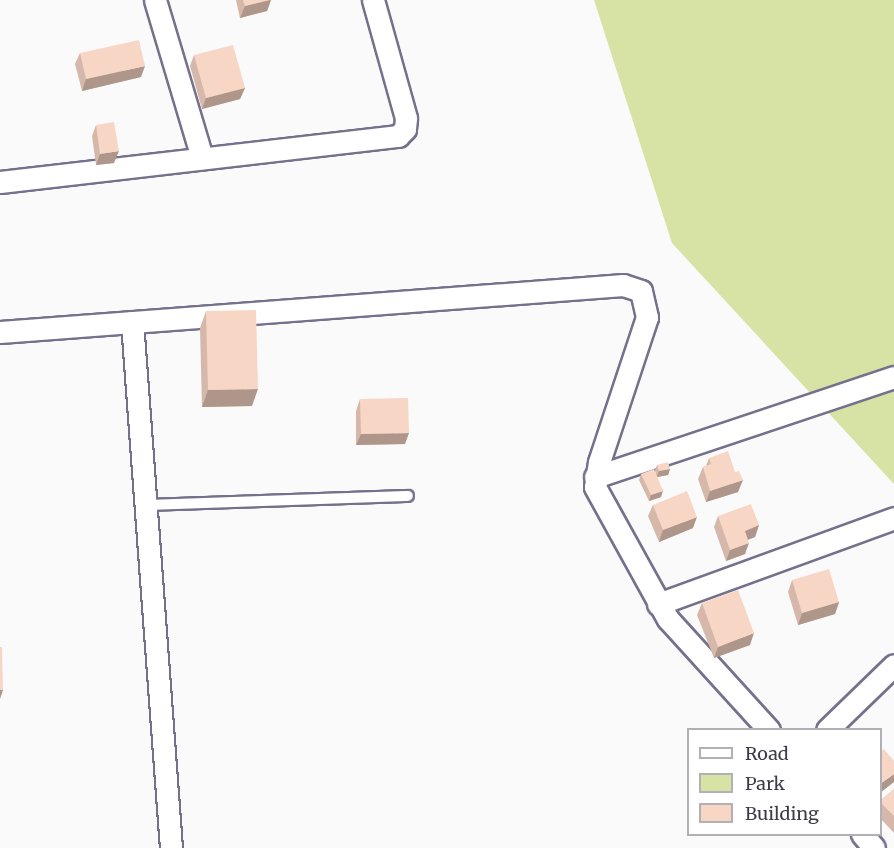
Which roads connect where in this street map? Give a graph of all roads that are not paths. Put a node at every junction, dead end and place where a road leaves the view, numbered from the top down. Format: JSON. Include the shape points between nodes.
{"nodes":[{"id":1,"x":155,"y":0,"type":"edge"},
{"id":2,"x":373,"y":0,"type":"edge"},
{"id":3,"x":202,"y":158,"type":"junction"},
{"id":4,"x":0,"y":182,"type":"edge"},
{"id":5,"x":132,"y":322,"type":"junction"},
{"id":6,"x":0,"y":332,"type":"edge"},
{"id":7,"x":894,"y":377,"type":"edge"},
{"id":8,"x":595,"y":477,"type":"junction"},
{"id":9,"x":408,"y":496,"type":"dead end"},
{"id":10,"x":146,"y":505,"type":"junction"},
{"id":11,"x":894,"y":518,"type":"edge"},
{"id":12,"x":658,"y":604,"type":"junction"},
{"id":13,"x":894,"y":665,"type":"edge"},
{"id":14,"x":768,"y":728,"type":"edge"},
{"id":15,"x":828,"y":728,"type":"edge"},
{"id":16,"x":864,"y":836,"type":"edge"},
{"id":17,"x":171,"y":848,"type":"edge"},
{"id":18,"x":874,"y":848,"type":"edge"}],
"edges":[{"from":1,"to":3,"type":"street"},
{"from":2,"to":3,"type":"street","via":[[406,118],[405,129],[398,136]]},
{"from":3,"to":4,"type":"street","via":[[149,168]]},
{"from":5,"to":6,"type":"street"},
{"from":5,"to":8,"type":"street","via":[[632,286],[641,291],[647,317]]},
{"from":5,"to":10,"type":"street"},
{"from":7,"to":8,"type":"street"},
{"from":8,"to":12,"type":"street","via":[[598,496]]},
{"from":9,"to":10,"type":"lane"},
{"from":10,"to":17,"type":"street"},
{"from":11,"to":12,"type":"street"},
{"from":12,"to":14,"type":"street","via":[[691,647]]},
{"from":13,"to":15,"type":"street"},
{"from":16,"to":18,"type":"street"}]}
